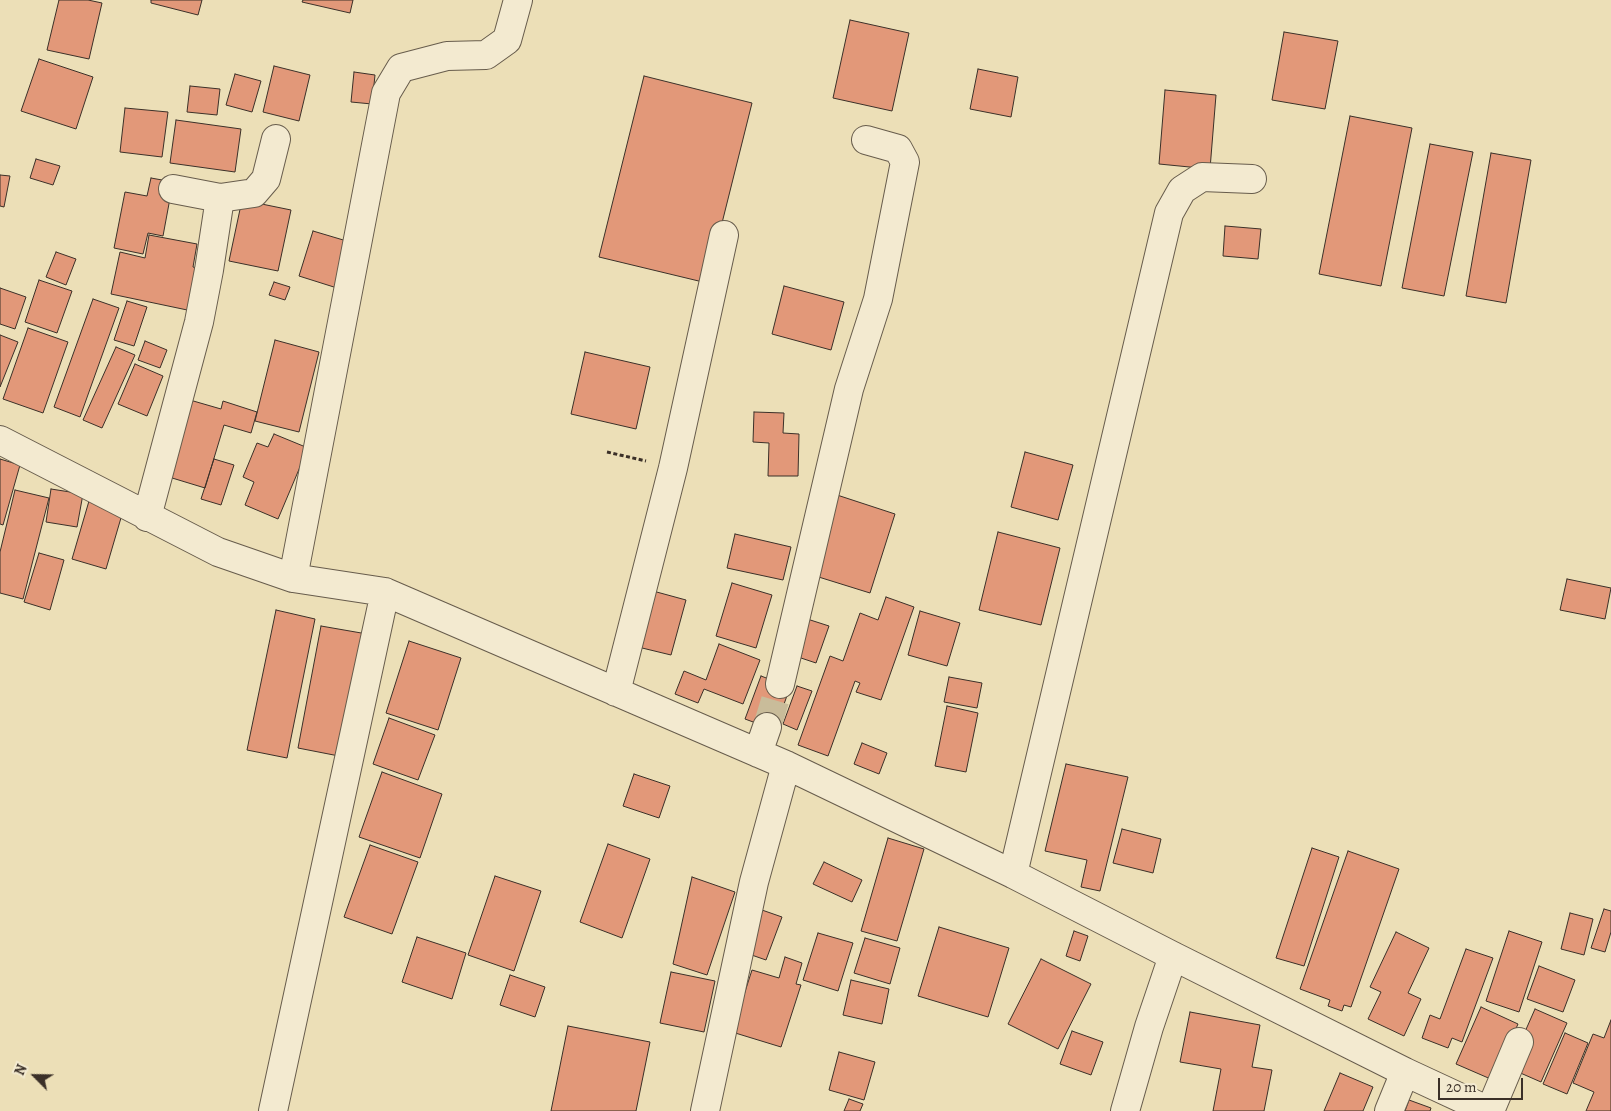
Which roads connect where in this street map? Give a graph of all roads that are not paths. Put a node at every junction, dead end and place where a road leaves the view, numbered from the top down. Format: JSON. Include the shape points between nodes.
{"nodes":[{"id":1,"x":518,"y":0,"type":"edge"},
{"id":2,"x":276,"y":140,"type":"dead end"},
{"id":3,"x":866,"y":140,"type":"dead end"},
{"id":4,"x":1252,"y":179,"type":"dead end"},
{"id":5,"x":173,"y":189,"type":"dead end"},
{"id":6,"x":220,"y":198,"type":"junction"},
{"id":7,"x":724,"y":235,"type":"dead end"},
{"id":8,"x":0,"y":440,"type":"edge"},
{"id":9,"x":147,"y":517,"type":"junction"},
{"id":10,"x":293,"y":578,"type":"junction"},
{"id":11,"x":385,"y":592,"type":"junction"},
{"id":12,"x":780,"y":684,"type":"tunnel mouth"},
{"id":13,"x":616,"y":692,"type":"junction"},
{"id":14,"x":767,"y":727,"type":"tunnel mouth"},
{"id":15,"x":758,"y":753,"type":"junction"},
{"id":16,"x":786,"y":765,"type":"junction"},
{"id":17,"x":1013,"y":874,"type":"junction"},
{"id":18,"x":1173,"y":956,"type":"junction"},
{"id":19,"x":1519,"y":1042,"type":"dead end"},
{"id":20,"x":1405,"y":1072,"type":"junction"},
{"id":21,"x":273,"y":1111,"type":"edge"},
{"id":22,"x":705,"y":1111,"type":"edge"},
{"id":23,"x":1125,"y":1111,"type":"edge"},
{"id":24,"x":1388,"y":1111,"type":"edge"},
{"id":25,"x":1490,"y":1111,"type":"edge"}],
"edges":[{"from":1,"to":10,"type":"street","via":[[507,40],[486,55],[446,56],[401,68],[386,93]]},
{"from":2,"to":6,"type":"street","via":[[266,179],[254,193]]},
{"from":3,"to":12,"type":"street","via":[[898,148],[905,162],[878,299],[849,389]]},
{"from":4,"to":17,"type":"street","via":[[1202,177],[1182,190],[1169,213]]},
{"from":5,"to":6,"type":"street"},
{"from":6,"to":9,"type":"street","via":[[199,322]]},
{"from":7,"to":13,"type":"street","via":[[673,468]]},
{"from":8,"to":9,"type":"street"},
{"from":9,"to":10,"type":"street","via":[[218,552]]},
{"from":10,"to":11,"type":"street"},
{"from":11,"to":13,"type":"street"},
{"from":11,"to":21,"type":"street"},
{"from":13,"to":15,"type":"street"},
{"from":14,"to":15,"type":"street"},
{"from":15,"to":16,"type":"street"},
{"from":16,"to":17,"type":"street"},
{"from":16,"to":22,"type":"street","via":[[754,882]]},
{"from":17,"to":18,"type":"street"},
{"from":18,"to":20,"type":"street"},
{"from":18,"to":23,"type":"street"},
{"from":19,"to":25,"type":"street"},
{"from":20,"to":24,"type":"street"},
{"from":20,"to":25,"type":"street"}]}
